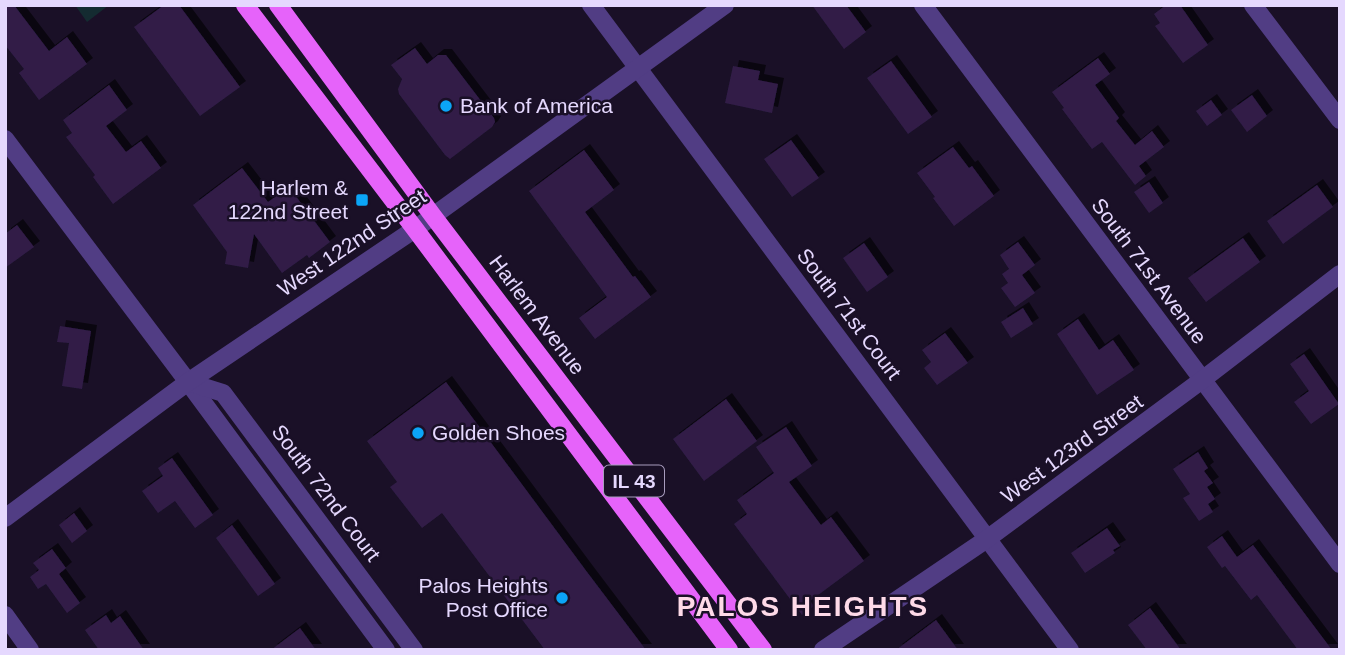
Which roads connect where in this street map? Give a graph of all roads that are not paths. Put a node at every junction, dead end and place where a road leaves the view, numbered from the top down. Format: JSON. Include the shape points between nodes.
{"nodes":[{"id":1,"x":244,"y":5,"type":"edge"},
{"id":2,"x":278,"y":5,"type":"edge"},
{"id":3,"x":591,"y":5,"type":"edge"},
{"id":4,"x":724,"y":5,"type":"edge"},
{"id":5,"x":923,"y":5,"type":"edge"},
{"id":6,"x":1253,"y":5,"type":"edge"},
{"id":7,"x":638,"y":68,"type":"junction"},
{"id":8,"x":1340,"y":120,"type":"edge"},
{"id":9,"x":5,"y":139,"type":"edge"},
{"id":10,"x":433,"y":216,"type":"junction"},
{"id":11,"x":415,"y":229,"type":"junction"},
{"id":12,"x":1340,"y":274,"type":"edge"},
{"id":13,"x":1202,"y":380,"type":"junction"},
{"id":14,"x":188,"y":382,"type":"junction"},
{"id":15,"x":5,"y":518,"type":"edge"},
{"id":16,"x":988,"y":539,"type":"junction"},
{"id":17,"x":1340,"y":564,"type":"edge"},
{"id":18,"x":5,"y":615,"type":"edge"},
{"id":19,"x":30,"y":650,"type":"edge"},
{"id":20,"x":386,"y":650,"type":"edge"},
{"id":21,"x":414,"y":650,"type":"edge"},
{"id":22,"x":729,"y":650,"type":"edge"},
{"id":23,"x":763,"y":650,"type":"edge"},
{"id":24,"x":823,"y":650,"type":"edge"},
{"id":25,"x":1070,"y":650,"type":"edge"}],
"edges":[{"from":1,"to":11,"type":"main road","number":"IL 43"},
{"from":2,"to":10,"type":"main road","name":"Harlem Avenue","number":"IL 43"},
{"from":3,"to":7,"type":"street","name":"South 71st Court"},
{"from":4,"to":7,"type":"street","name":"West 122nd Street"},
{"from":5,"to":13,"type":"street","name":"South 71st Avenue"},
{"from":6,"to":8,"type":"street"},
{"from":7,"to":10,"type":"street","name":"West 122nd Street"},
{"from":7,"to":16,"type":"street","name":"South 71st Court"},
{"from":9,"to":14,"type":"street"},
{"from":10,"to":11,"type":"street","name":"West 122nd Street"},
{"from":10,"to":23,"type":"main road","name":"Harlem Avenue","number":"IL 43"},
{"from":11,"to":14,"type":"street","name":"West 122nd Street"},
{"from":11,"to":22,"type":"main road","number":"IL 43"},
{"from":12,"to":13,"type":"street","name":"West 123rd Street"},
{"from":13,"to":16,"type":"street","name":"West 123rd Street"},
{"from":13,"to":17,"type":"street","name":"South 71st Avenue"},
{"from":14,"to":15,"type":"street","name":"West 122nd Street"},
{"from":14,"to":20,"type":"street"},
{"from":14,"to":21,"type":"street","name":"South 72nd Court","via":[[223,393]]},
{"from":16,"to":24,"type":"street","name":"West 123rd Street"},
{"from":16,"to":25,"type":"street","name":"South 71st Court"},
{"from":18,"to":19,"type":"street"}]}
